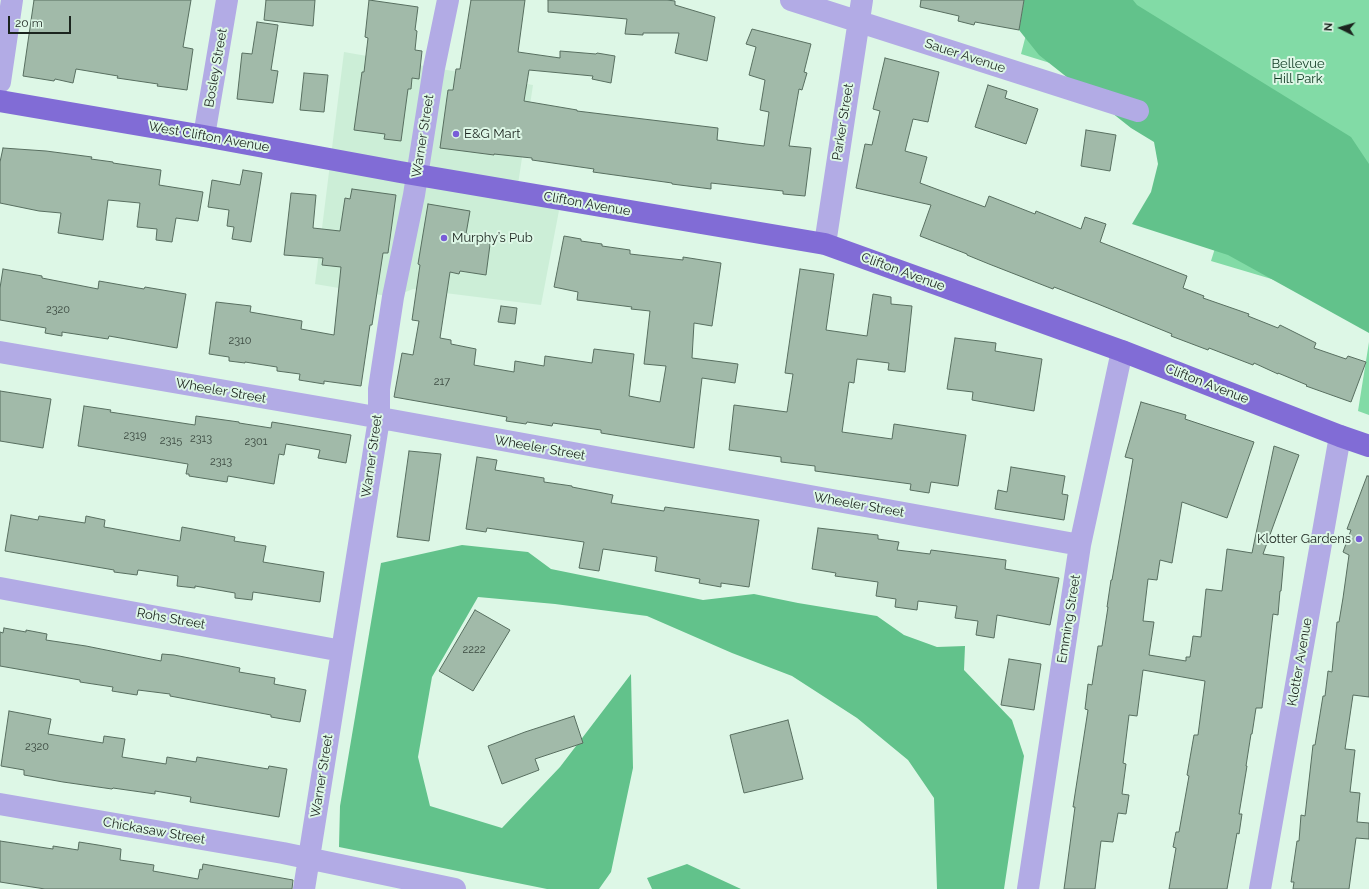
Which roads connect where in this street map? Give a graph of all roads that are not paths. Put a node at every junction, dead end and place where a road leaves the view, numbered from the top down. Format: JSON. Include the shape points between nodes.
{"nodes":[{"id":1,"x":12,"y":0,"type":"edge"},
{"id":2,"x":227,"y":0,"type":"edge"},
{"id":3,"x":448,"y":0,"type":"edge"},
{"id":4,"x":791,"y":0,"type":"edge"},
{"id":5,"x":862,"y":0,"type":"edge"},
{"id":6,"x":859,"y":22,"type":"junction"},
{"id":7,"x":0,"y":82,"type":"edge"},
{"id":8,"x":0,"y":101,"type":"edge"},
{"id":9,"x":1138,"y":111,"type":"dead end"},
{"id":10,"x":204,"y":136,"type":"junction"},
{"id":11,"x":417,"y":175,"type":"junction"},
{"id":12,"x":825,"y":244,"type":"junction"},
{"id":13,"x":1122,"y":351,"type":"junction"},
{"id":14,"x":0,"y":352,"type":"edge"},
{"id":15,"x":379,"y":419,"type":"junction"},
{"id":16,"x":1340,"y":436,"type":"junction"},
{"id":17,"x":1369,"y":446,"type":"edge"},
{"id":18,"x":1080,"y":545,"type":"junction"},
{"id":19,"x":0,"y":588,"type":"edge"},
{"id":20,"x":342,"y":650,"type":"junction"},
{"id":21,"x":0,"y":804,"type":"edge"},
{"id":22,"x":309,"y":859,"type":"junction"},
{"id":23,"x":304,"y":889,"type":"edge"},
{"id":24,"x":456,"y":889,"type":"edge"},
{"id":25,"x":1028,"y":889,"type":"edge"},
{"id":26,"x":1260,"y":889,"type":"edge"}],
"edges":[{"from":1,"to":7,"type":"street"},
{"from":2,"to":10,"type":"street","name":"Bosley Street"},
{"from":3,"to":11,"type":"street","name":"Warner Street"},
{"from":4,"to":6,"type":"street","name":"Sauer Avenue"},
{"from":5,"to":6,"type":"street","name":"Parker Street"},
{"from":6,"to":9,"type":"street","name":"Sauer Avenue"},
{"from":6,"to":12,"type":"street","name":"Parker Street"},
{"from":8,"to":10,"type":"main road","name":"West Clifton Avenue"},
{"from":10,"to":11,"type":"main road","name":"West Clifton Avenue"},
{"from":11,"to":12,"type":"main road","name":"Clifton Avenue"},
{"from":11,"to":15,"type":"street","name":"Warner Street","via":[[393,297],[379,389]]},
{"from":12,"to":13,"type":"main road","name":"Clifton Avenue"},
{"from":13,"to":16,"type":"main road","name":"Clifton Avenue"},
{"from":13,"to":18,"type":"street","name":"Emming Street"},
{"from":14,"to":15,"type":"street","name":"Wheeler Street"},
{"from":15,"to":18,"type":"street","name":"Wheeler Street"},
{"from":15,"to":20,"type":"street","name":"Warner Street"},
{"from":16,"to":17,"type":"main road","name":"Clifton Avenue"},
{"from":16,"to":26,"type":"street","name":"Klotter Avenue"},
{"from":18,"to":25,"type":"street","name":"Emming Street"},
{"from":19,"to":20,"type":"street","name":"Rohs Street"},
{"from":20,"to":22,"type":"street","name":"Warner Street"},
{"from":21,"to":22,"type":"street","name":"Chickasaw Street"},
{"from":22,"to":23,"type":"street","name":"Warner Street"},
{"from":22,"to":24,"type":"street","name":"Chickasaw Street"}]}
